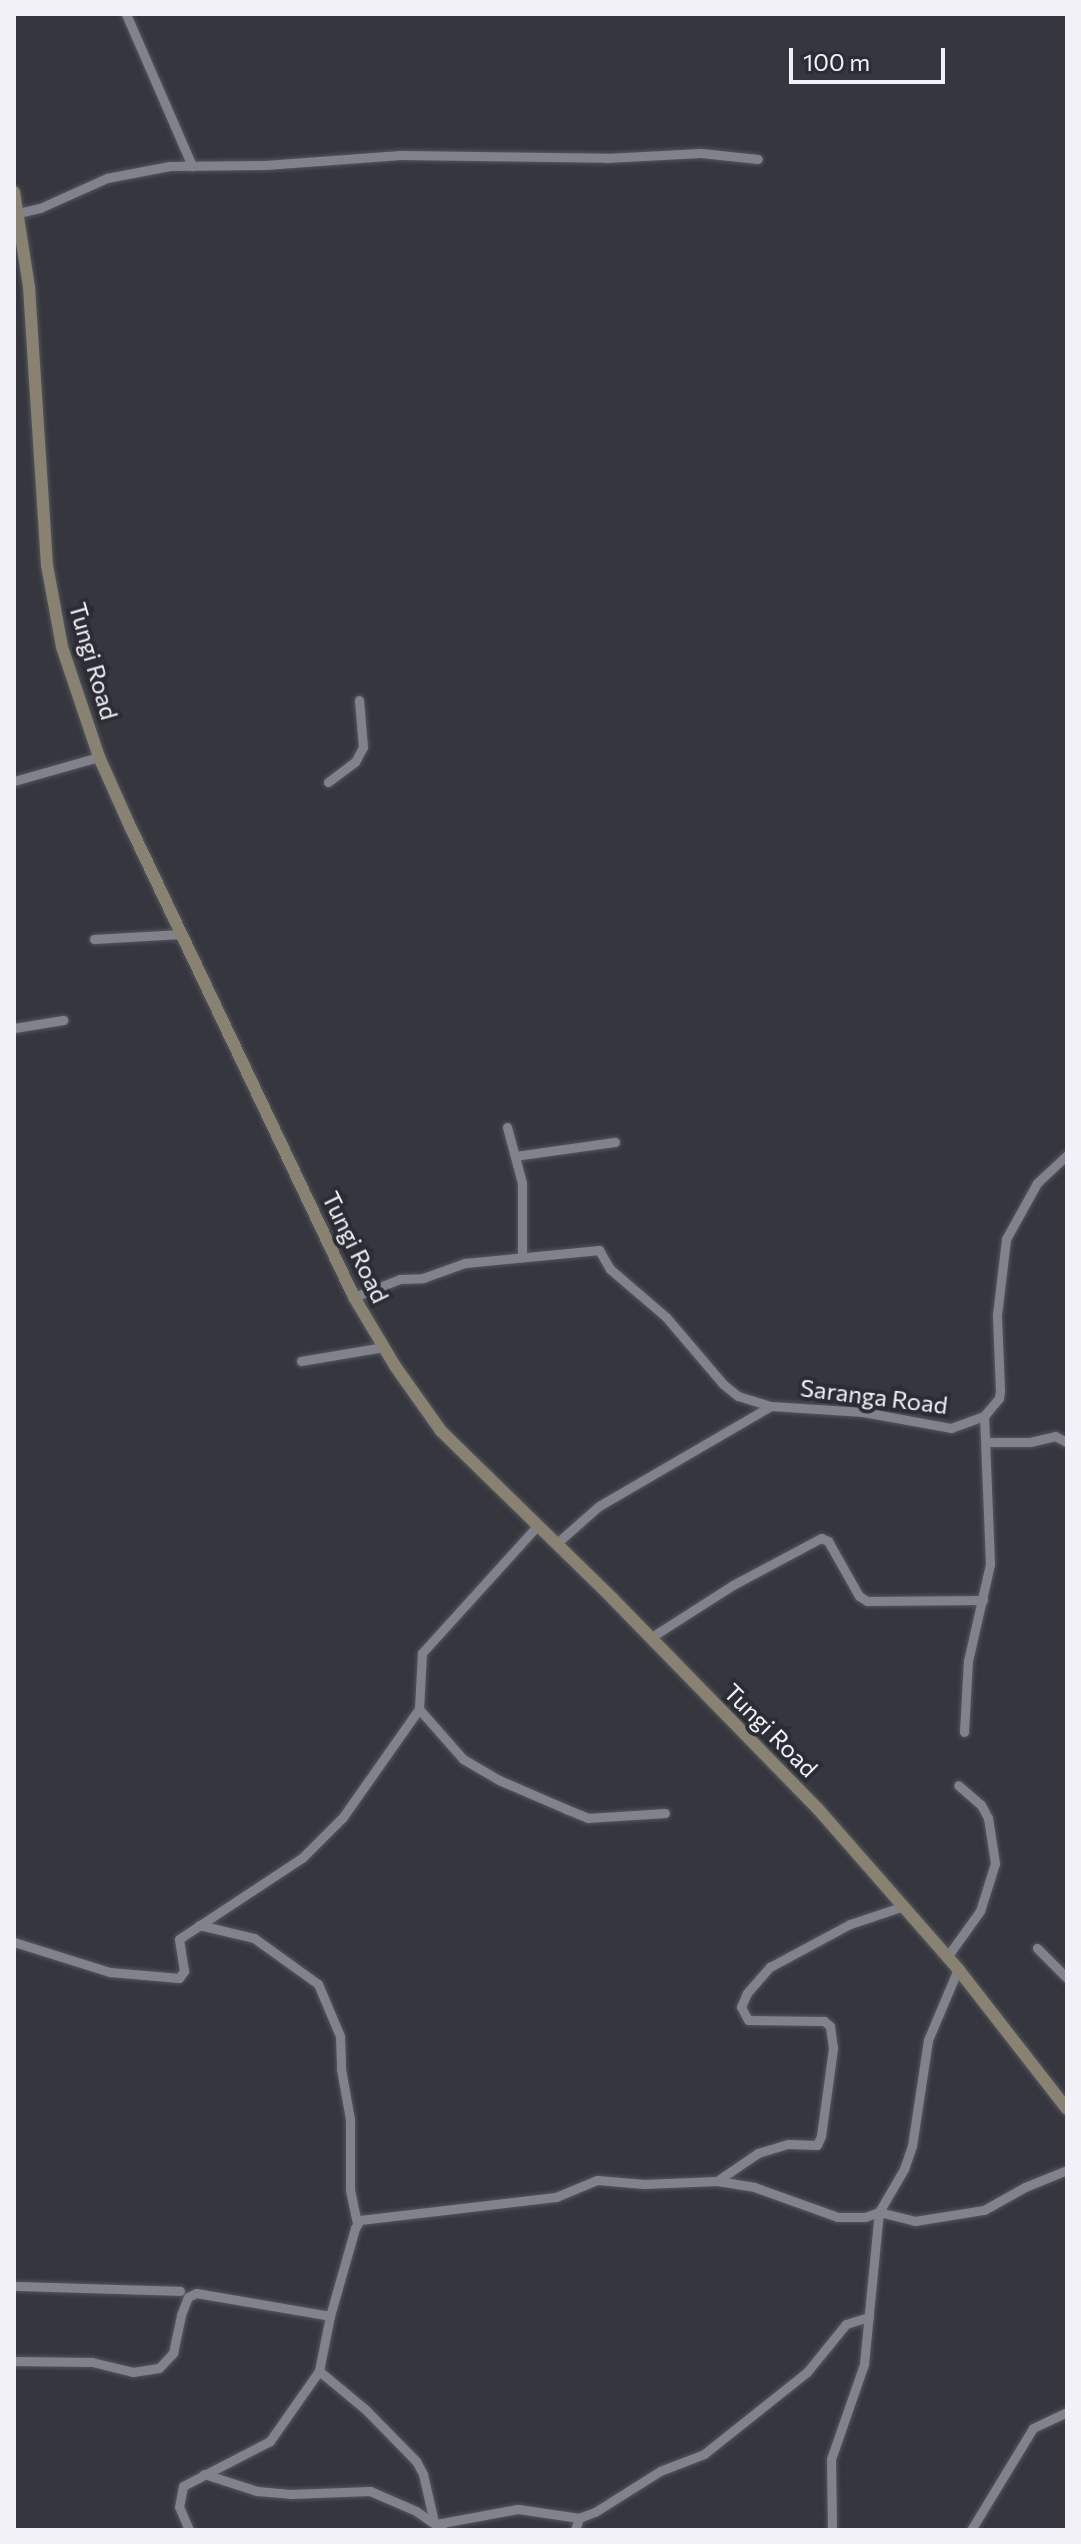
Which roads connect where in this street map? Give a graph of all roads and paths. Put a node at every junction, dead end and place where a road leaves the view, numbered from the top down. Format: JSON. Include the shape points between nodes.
{"nodes":[{"id":1,"x":126,"y":14,"type":"edge"},
{"id":2,"x":758,"y":159,"type":"dead end"},
{"id":3,"x":192,"y":166,"type":"junction"},
{"id":4,"x":14,"y":192,"type":"edge"},
{"id":5,"x":17,"y":214,"type":"edge"},
{"id":6,"x":359,"y":700,"type":"dead end"},
{"id":7,"x":99,"y":757,"type":"junction"},
{"id":8,"x":14,"y":781,"type":"edge"},
{"id":9,"x":328,"y":782,"type":"dead end"},
{"id":10,"x":181,"y":934,"type":"junction"},
{"id":11,"x":94,"y":939,"type":"dead end"},
{"id":12,"x":63,"y":1020,"type":"dead end"},
{"id":13,"x":14,"y":1028,"type":"edge"},
{"id":14,"x":507,"y":1127,"type":"dead end"},
{"id":15,"x":615,"y":1142,"type":"dead end"},
{"id":16,"x":1067,"y":1155,"type":"edge"},
{"id":17,"x":515,"y":1156,"type":"junction"},
{"id":18,"x":522,"y":1257,"type":"junction"},
{"id":19,"x":354,"y":1297,"type":"junction"},
{"id":20,"x":384,"y":1347,"type":"junction"},
{"id":21,"x":301,"y":1361,"type":"dead end"},
{"id":22,"x":771,"y":1406,"type":"junction"},
{"id":23,"x":984,"y":1416,"type":"junction"},
{"id":24,"x":1067,"y":1427,"type":"edge"},
{"id":25,"x":1055,"y":1436,"type":"junction"},
{"id":26,"x":986,"y":1442,"type":"junction"},
{"id":27,"x":1067,"y":1442,"type":"edge"},
{"id":28,"x":538,"y":1525,"type":"junction"},
{"id":29,"x":557,"y":1543,"type":"junction"},
{"id":30,"x":983,"y":1600,"type":"junction"},
{"id":31,"x":650,"y":1638,"type":"junction"},
{"id":32,"x":419,"y":1709,"type":"junction"},
{"id":33,"x":964,"y":1732,"type":"dead end"},
{"id":34,"x":958,"y":1785,"type":"dead end"},
{"id":35,"x":665,"y":1813,"type":"dead end"},
{"id":36,"x":904,"y":1906,"type":"junction"},
{"id":37,"x":199,"y":1925,"type":"junction"},
{"id":38,"x":14,"y":1942,"type":"edge"},
{"id":39,"x":1037,"y":1948,"type":"dead end"},
{"id":40,"x":947,"y":1957,"type":"junction"},
{"id":41,"x":958,"y":1969,"type":"junction"},
{"id":42,"x":1067,"y":1978,"type":"edge"},
{"id":43,"x":1065,"y":2103,"type":"edge"},
{"id":44,"x":1067,"y":2170,"type":"edge"},
{"id":45,"x":717,"y":2181,"type":"junction"},
{"id":46,"x":879,"y":2212,"type":"junction"},
{"id":47,"x":357,"y":2223,"type":"junction"},
{"id":48,"x":14,"y":2286,"type":"edge"},
{"id":49,"x":180,"y":2291,"type":"dead end"},
{"id":50,"x":330,"y":2316,"type":"junction"},
{"id":51,"x":869,"y":2317,"type":"junction"},
{"id":52,"x":14,"y":2361,"type":"edge"},
{"id":53,"x":319,"y":2371,"type":"junction"},
{"id":54,"x":1067,"y":2412,"type":"edge"},
{"id":55,"x":204,"y":2474,"type":"junction"},
{"id":56,"x":579,"y":2518,"type":"junction"},
{"id":57,"x":438,"y":2525,"type":"edge"},
{"id":58,"x":189,"y":2530,"type":"edge"},
{"id":59,"x":575,"y":2530,"type":"edge"},
{"id":60,"x":832,"y":2530,"type":"edge"},
{"id":61,"x":971,"y":2530,"type":"edge"}],
"edges":[{"from":1,"to":3,"type":"street"},
{"from":2,"to":3,"type":"street","via":[[701,153],[606,158],[401,155]]},
{"from":3,"to":5,"type":"street","via":[[107,178]]},
{"from":4,"to":5,"type":"main road","name":"Tungi Road"},
{"from":5,"to":7,"type":"main road","name":"Tungi Road","via":[[29,287],[47,565],[62,647]]},
{"from":6,"to":9,"type":"street","via":[[363,747],[355,762]]},
{"from":7,"to":8,"type":"street"},
{"from":7,"to":10,"type":"main road","name":"Tungi Road"},
{"from":10,"to":11,"type":"street"},
{"from":10,"to":19,"type":"main road","name":"Tungi Road"},
{"from":12,"to":13,"type":"street"},
{"from":14,"to":17,"type":"street"},
{"from":15,"to":17,"type":"street"},
{"from":16,"to":23,"type":"street","via":[[1037,1183],[1006,1239],[997,1315],[1000,1391]]},
{"from":17,"to":18,"type":"street","via":[[522,1183]]},
{"from":18,"to":19,"type":"street","via":[[465,1263]]},
{"from":18,"to":22,"type":"street","via":[[599,1250],[610,1269],[674,1325],[723,1384],[738,1396]]},
{"from":19,"to":20,"type":"main road","name":"Tungi Road"},
{"from":20,"to":21,"type":"street"},
{"from":20,"to":28,"type":"main road","name":"Tungi Road","via":[[441,1431]]},
{"from":22,"to":23,"type":"street","name":"Saranga Road","via":[[875,1414],[951,1428]]},
{"from":22,"to":29,"type":"street","name":"Saranga Road","via":[[599,1506]]},
{"from":23,"to":26,"type":"street"},
{"from":24,"to":25,"type":"street"},
{"from":25,"to":26,"type":"street"},
{"from":25,"to":27,"type":"street"},
{"from":26,"to":30,"type":"street","via":[[990,1564]]},
{"from":28,"to":29,"type":"main road","name":"Tungi Road"},
{"from":28,"to":32,"type":"street","via":[[422,1653]]},
{"from":29,"to":31,"type":"main road","name":"Tungi Road"},
{"from":30,"to":31,"type":"street","via":[[867,1601],[821,1538]]},
{"from":30,"to":33,"type":"street","via":[[968,1661]]},
{"from":31,"to":36,"type":"main road","name":"Tungi Road","via":[[818,1809]]},
{"from":32,"to":35,"type":"street","via":[[463,1759],[566,1809],[588,1818]]},
{"from":32,"to":37,"type":"street","via":[[343,1817],[302,1858]]},
{"from":34,"to":40,"type":"street","via":[[988,1818],[995,1863],[980,1911]]},
{"from":36,"to":40,"type":"main road","name":"Tungi Road"},
{"from":36,"to":45,"type":"street","via":[[850,1924],[770,1967],[747,1993],[741,2007],[748,2020],[824,2021],[830,2026],[833,2048],[821,2136],[817,2145],[788,2144],[758,2153]]},
{"from":37,"to":38,"type":"street","via":[[179,1939],[184,1971],[179,1978],[110,1972]]},
{"from":37,"to":47,"type":"street","via":[[254,1938],[318,1984],[340,2036]]},
{"from":39,"to":42,"type":"street"},
{"from":40,"to":41,"type":"main road","name":"Tungi Road"},
{"from":41,"to":43,"type":"main road","name":"Tungi Road"},
{"from":41,"to":46,"type":"street","via":[[928,2040],[912,2146]]},
{"from":44,"to":46,"type":"street","via":[[984,2210],[915,2221]]},
{"from":45,"to":46,"type":"street","via":[[754,2187],[838,2217]]},
{"from":45,"to":47,"type":"street","via":[[592,2180],[556,2197]]},
{"from":46,"to":51,"type":"street"},
{"from":47,"to":50,"type":"street"},
{"from":48,"to":49,"type":"street"},
{"from":50,"to":52,"type":"street","via":[[196,2293],[188,2297],[173,2353],[159,2368],[133,2372],[92,2362]]},
{"from":50,"to":53,"type":"street"},
{"from":51,"to":56,"type":"street","via":[[846,2324],[807,2372],[704,2454],[660,2471]]},
{"from":51,"to":60,"type":"street","via":[[860,2382],[831,2459]]},
{"from":53,"to":55,"type":"street","via":[[270,2441]]},
{"from":53,"to":57,"type":"street","via":[[416,2461]]},
{"from":54,"to":61,"type":"street","via":[[1033,2428]]},
{"from":55,"to":57,"type":"street","via":[[257,2491],[370,2491]]},
{"from":55,"to":58,"type":"street","via":[[183,2486],[178,2496]]},
{"from":56,"to":57,"type":"street","via":[[531,2508]]},
{"from":56,"to":59,"type":"street"}]}
